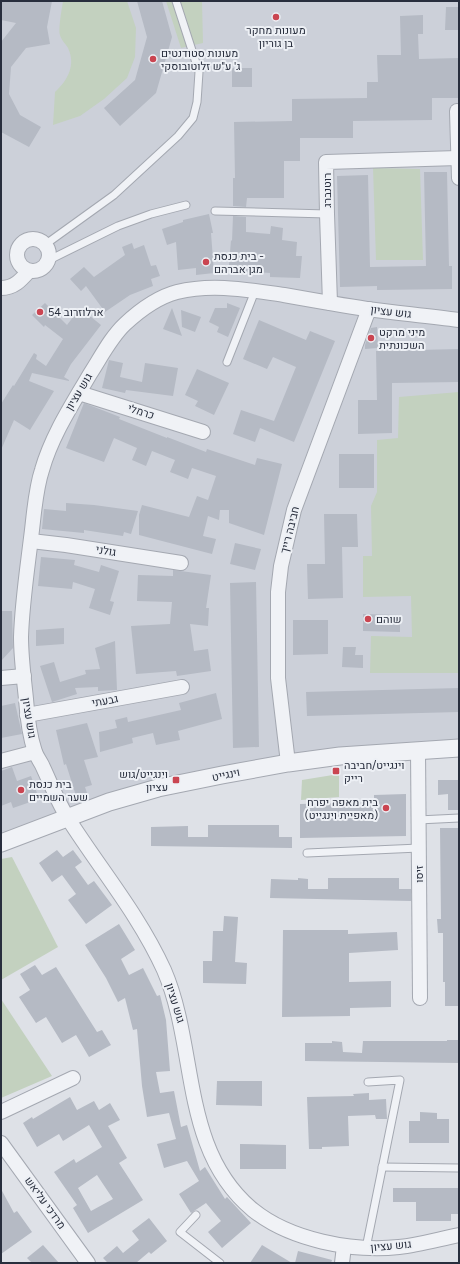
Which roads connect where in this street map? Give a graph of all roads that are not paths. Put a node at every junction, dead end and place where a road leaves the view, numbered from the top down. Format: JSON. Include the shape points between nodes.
{"nodes":[{"id":1,"x":176,"y":1,"type":"edge"},
{"id":2,"x":457,"y":111,"type":"dead end"},
{"id":3,"x":458,"y":158,"type":"edge"},
{"id":4,"x":459,"y":178,"type":"edge"},
{"id":5,"x":186,"y":205,"type":"dead end"},
{"id":6,"x":215,"y":211,"type":"dead end"},
{"id":7,"x":327,"y":214,"type":"junction"},
{"id":8,"x":46,"y":244,"type":"junction"},
{"id":9,"x":49,"y":260,"type":"junction"},
{"id":10,"x":29,"y":271,"type":"junction"},
{"id":11,"x":1,"y":288,"type":"edge"},
{"id":12,"x":255,"y":291,"type":"junction"},
{"id":13,"x":330,"y":303,"type":"junction"},
{"id":14,"x":369,"y":309,"type":"junction"},
{"id":15,"x":459,"y":320,"type":"edge"},
{"id":16,"x":228,"y":362,"type":"dead end"},
{"id":17,"x":79,"y":393,"type":"junction"},
{"id":18,"x":203,"y":432,"type":"dead end"},
{"id":19,"x":31,"y":541,"type":"junction"},
{"id":20,"x":181,"y":563,"type":"dead end"},
{"id":21,"x":24,"y":676,"type":"junction"},
{"id":22,"x":1,"y":678,"type":"edge"},
{"id":23,"x":182,"y":687,"type":"dead end"},
{"id":24,"x":28,"y":715,"type":"junction"},
{"id":25,"x":459,"y":748,"type":"edge"},
{"id":26,"x":418,"y":750,"type":"junction"},
{"id":27,"x":35,"y":752,"type":"junction"},
{"id":28,"x":1,"y":761,"type":"edge"},
{"id":29,"x":288,"y":763,"type":"junction"},
{"id":30,"x":67,"y":817,"type":"junction"},
{"id":31,"x":459,"y":818,"type":"edge"},
{"id":32,"x":418,"y":820,"type":"junction"},
{"id":33,"x":1,"y":842,"type":"edge"},
{"id":34,"x":419,"y":848,"type":"junction"},
{"id":35,"x":307,"y":853,"type":"dead end"},
{"id":36,"x":420,"y":998,"type":"dead end"},
{"id":37,"x":73,"y":1078,"type":"dead end"},
{"id":38,"x":368,"y":1082,"type":"dead end"},
{"id":39,"x":1,"y":1112,"type":"edge"},
{"id":40,"x":1,"y":1143,"type":"edge"},
{"id":41,"x":382,"y":1167,"type":"junction"},
{"id":42,"x":459,"y":1168,"type":"edge"},
{"id":43,"x":196,"y":1215,"type":"dead end"},
{"id":44,"x":459,"y":1235,"type":"edge"},
{"id":45,"x":344,"y":1246,"type":"junction"},
{"id":46,"x":366,"y":1248,"type":"junction"},
{"id":47,"x":88,"y":1263,"type":"edge"},
{"id":48,"x":220,"y":1263,"type":"edge"},
{"id":49,"x":342,"y":1263,"type":"edge"}],
"edges":[{"from":1,"to":8,"type":"lane","via":[[199,72],[193,118],[178,136],[114,195]]},
{"from":2,"to":3,"type":"street"},
{"from":3,"to":4,"type":"street"},
{"from":3,"to":7,"type":"street","name":"רוטנברג","via":[[326,162]]},
{"from":5,"to":9,"type":"lane","via":[[118,226]]},
{"from":6,"to":7,"type":"lane"},
{"from":7,"to":13,"type":"street","name":"רוטנברג"},
{"from":8,"to":9,"type":"street","via":[[49,249]]},
{"from":8,"to":10,"type":"street","via":[[34,238],[20,246],[17,252],[19,263]]},
{"from":9,"to":10,"type":"street","via":[[41,270]]},
{"from":10,"to":11,"type":"street","via":[[12,286]]},
{"from":12,"to":13,"type":"street","name":"גוש עציון"},
{"from":12,"to":16,"type":"lane"},
{"from":12,"to":17,"type":"street","name":"גוש עציון","via":[[222,287],[200,288],[176,292],[157,300],[123,325],[103,352]]},
{"from":13,"to":14,"type":"street","name":"גוש עציון"},
{"from":14,"to":15,"type":"street","name":"גוש עציון"},
{"from":14,"to":29,"type":"street","name":"חביבה רייך","via":[[298,498],[281,566],[278,592],[278,678]]},
{"from":17,"to":18,"type":"street","name":"כרמלי"},
{"from":17,"to":19,"type":"street","name":"גוש עציון","via":[[50,446],[41,473]]},
{"from":19,"to":20,"type":"street","name":"גולני"},
{"from":19,"to":21,"type":"street","name":"גוש עציון","via":[[21,638]]},
{"from":21,"to":22,"type":"street"},
{"from":21,"to":24,"type":"street","name":"גוש עציון"},
{"from":23,"to":24,"type":"street","name":"גבעתי"},
{"from":24,"to":27,"type":"street","name":"גוש עציון"},
{"from":25,"to":26,"type":"street","name":"וינגייט"},
{"from":26,"to":29,"type":"street","name":"וינגייט"},
{"from":26,"to":32,"type":"street","name":"זיסו"},
{"from":27,"to":28,"type":"street"},
{"from":27,"to":30,"type":"street","name":"גוש עציון"},
{"from":29,"to":30,"type":"street","name":"וינגייט","via":[[158,788]]},
{"from":30,"to":33,"type":"street","name":"וינגייט"},
{"from":30,"to":45,"type":"street","name":"גוש עציון","via":[[134,913],[163,968],[175,999],[199,1118],[208,1148],[222,1173],[236,1193],[255,1211],[278,1225],[306,1237]]},
{"from":31,"to":32,"type":"lane"},
{"from":32,"to":34,"type":"street","name":"זיסו"},
{"from":34,"to":35,"type":"lane"},
{"from":34,"to":36,"type":"street","name":"זיסו"},
{"from":37,"to":39,"type":"street"},
{"from":38,"to":41,"type":"lane","via":[[400,1080]]},
{"from":40,"to":47,"type":"street","name":"מרדכי עליאש"},
{"from":41,"to":42,"type":"lane"},
{"from":41,"to":46,"type":"lane"},
{"from":43,"to":48,"type":"lane","via":[[180,1232]]},
{"from":44,"to":46,"type":"street","name":"גוש עציון","via":[[398,1247]]},
{"from":45,"to":46,"type":"street","name":"גוש עציון"},
{"from":45,"to":49,"type":"street"}]}
